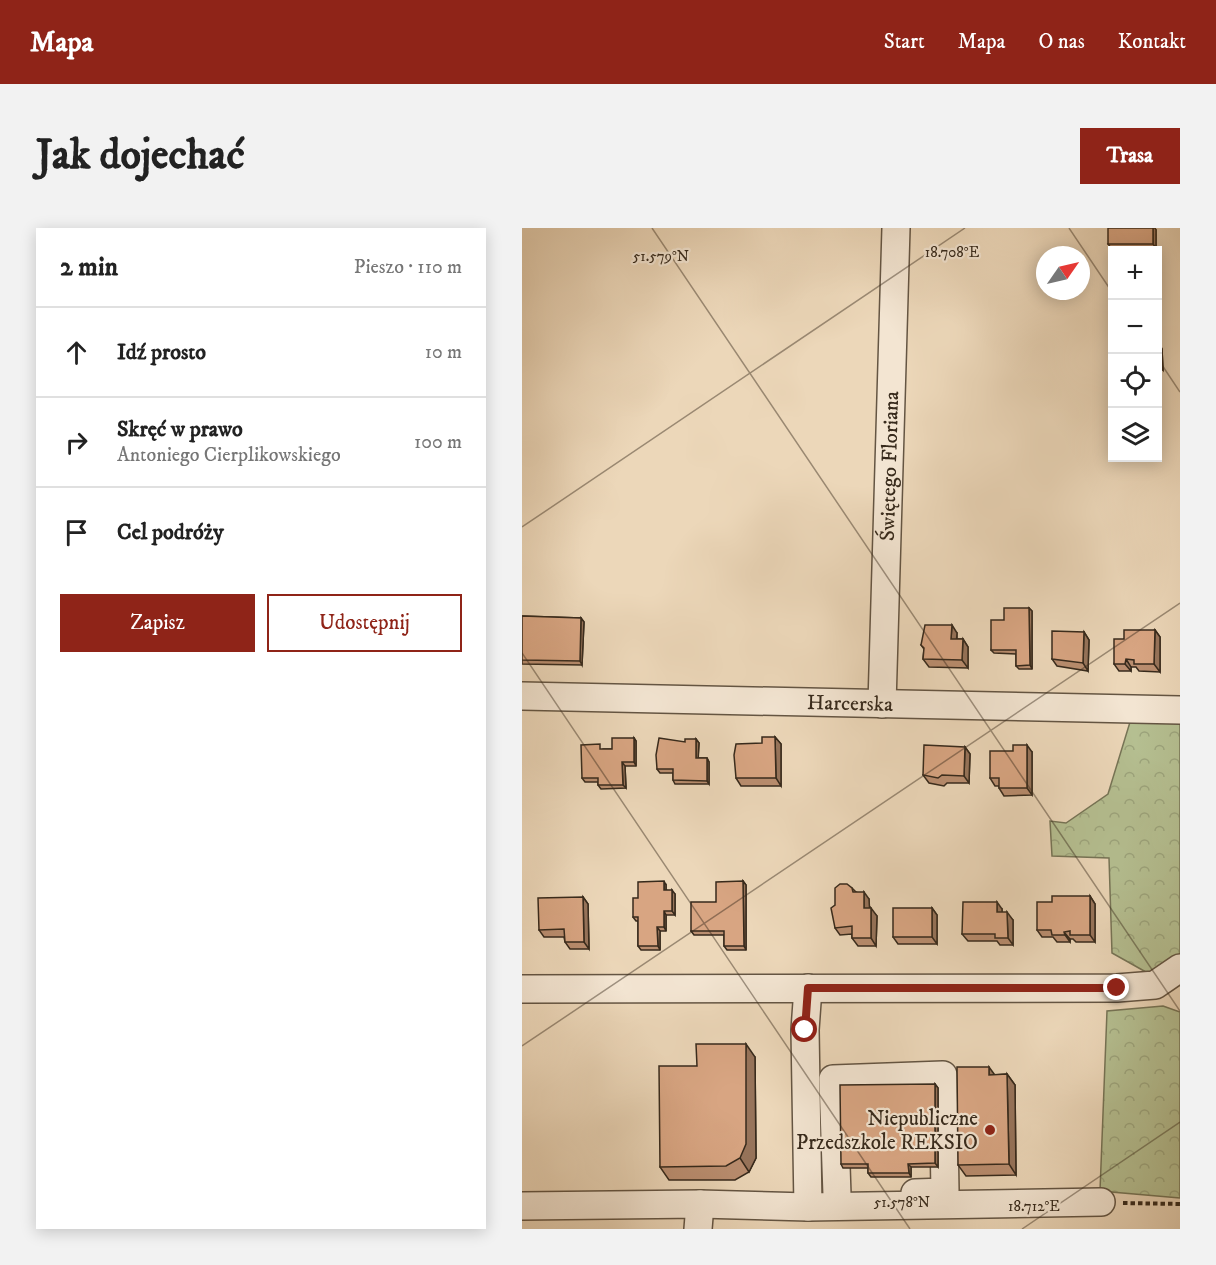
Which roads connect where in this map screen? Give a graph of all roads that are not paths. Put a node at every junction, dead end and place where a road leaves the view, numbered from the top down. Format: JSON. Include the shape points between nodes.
{"nodes":[{"id":1,"x":896,"y":228,"type":"edge"},
{"id":2,"x":522,"y":696,"type":"edge"},
{"id":3,"x":882,"y":705,"type":"junction"},
{"id":4,"x":1180,"y":710,"type":"edge"},
{"id":5,"x":1180,"y":968,"type":"edge"},
{"id":6,"x":808,"y":988,"type":"junction"},
{"id":7,"x":522,"y":989,"type":"edge"},
{"id":8,"x":837,"y":1196,"type":"junction"},
{"id":9,"x":808,"y":1202,"type":"junction"},
{"id":10,"x":1101,"y":1202,"type":"road end"},
{"id":11,"x":522,"y":1206,"type":"edge"},
{"id":12,"x":699,"y":1217,"type":"edge"}],
"edges":[{"from":1,"to":3,"type":"street","name":"Świętego Floriana"},
{"from":2,"to":3,"type":"street","name":"Harcerska"},
{"from":3,"to":4,"type":"street","name":"Harcerska"},
{"from":5,"to":6,"type":"street","via":[[1155,985],[1117,988]]},
{"from":6,"to":7,"type":"street"},
{"from":6,"to":9,"type":"street"},
{"from":8,"to":8,"type":"street","via":[[833,1079],[943,1074],[945,1192]]},
{"from":8,"to":9,"type":"street"},
{"from":9,"to":10,"type":"street"},
{"from":9,"to":12,"type":"street"},
{"from":11,"to":12,"type":"street"}]}
